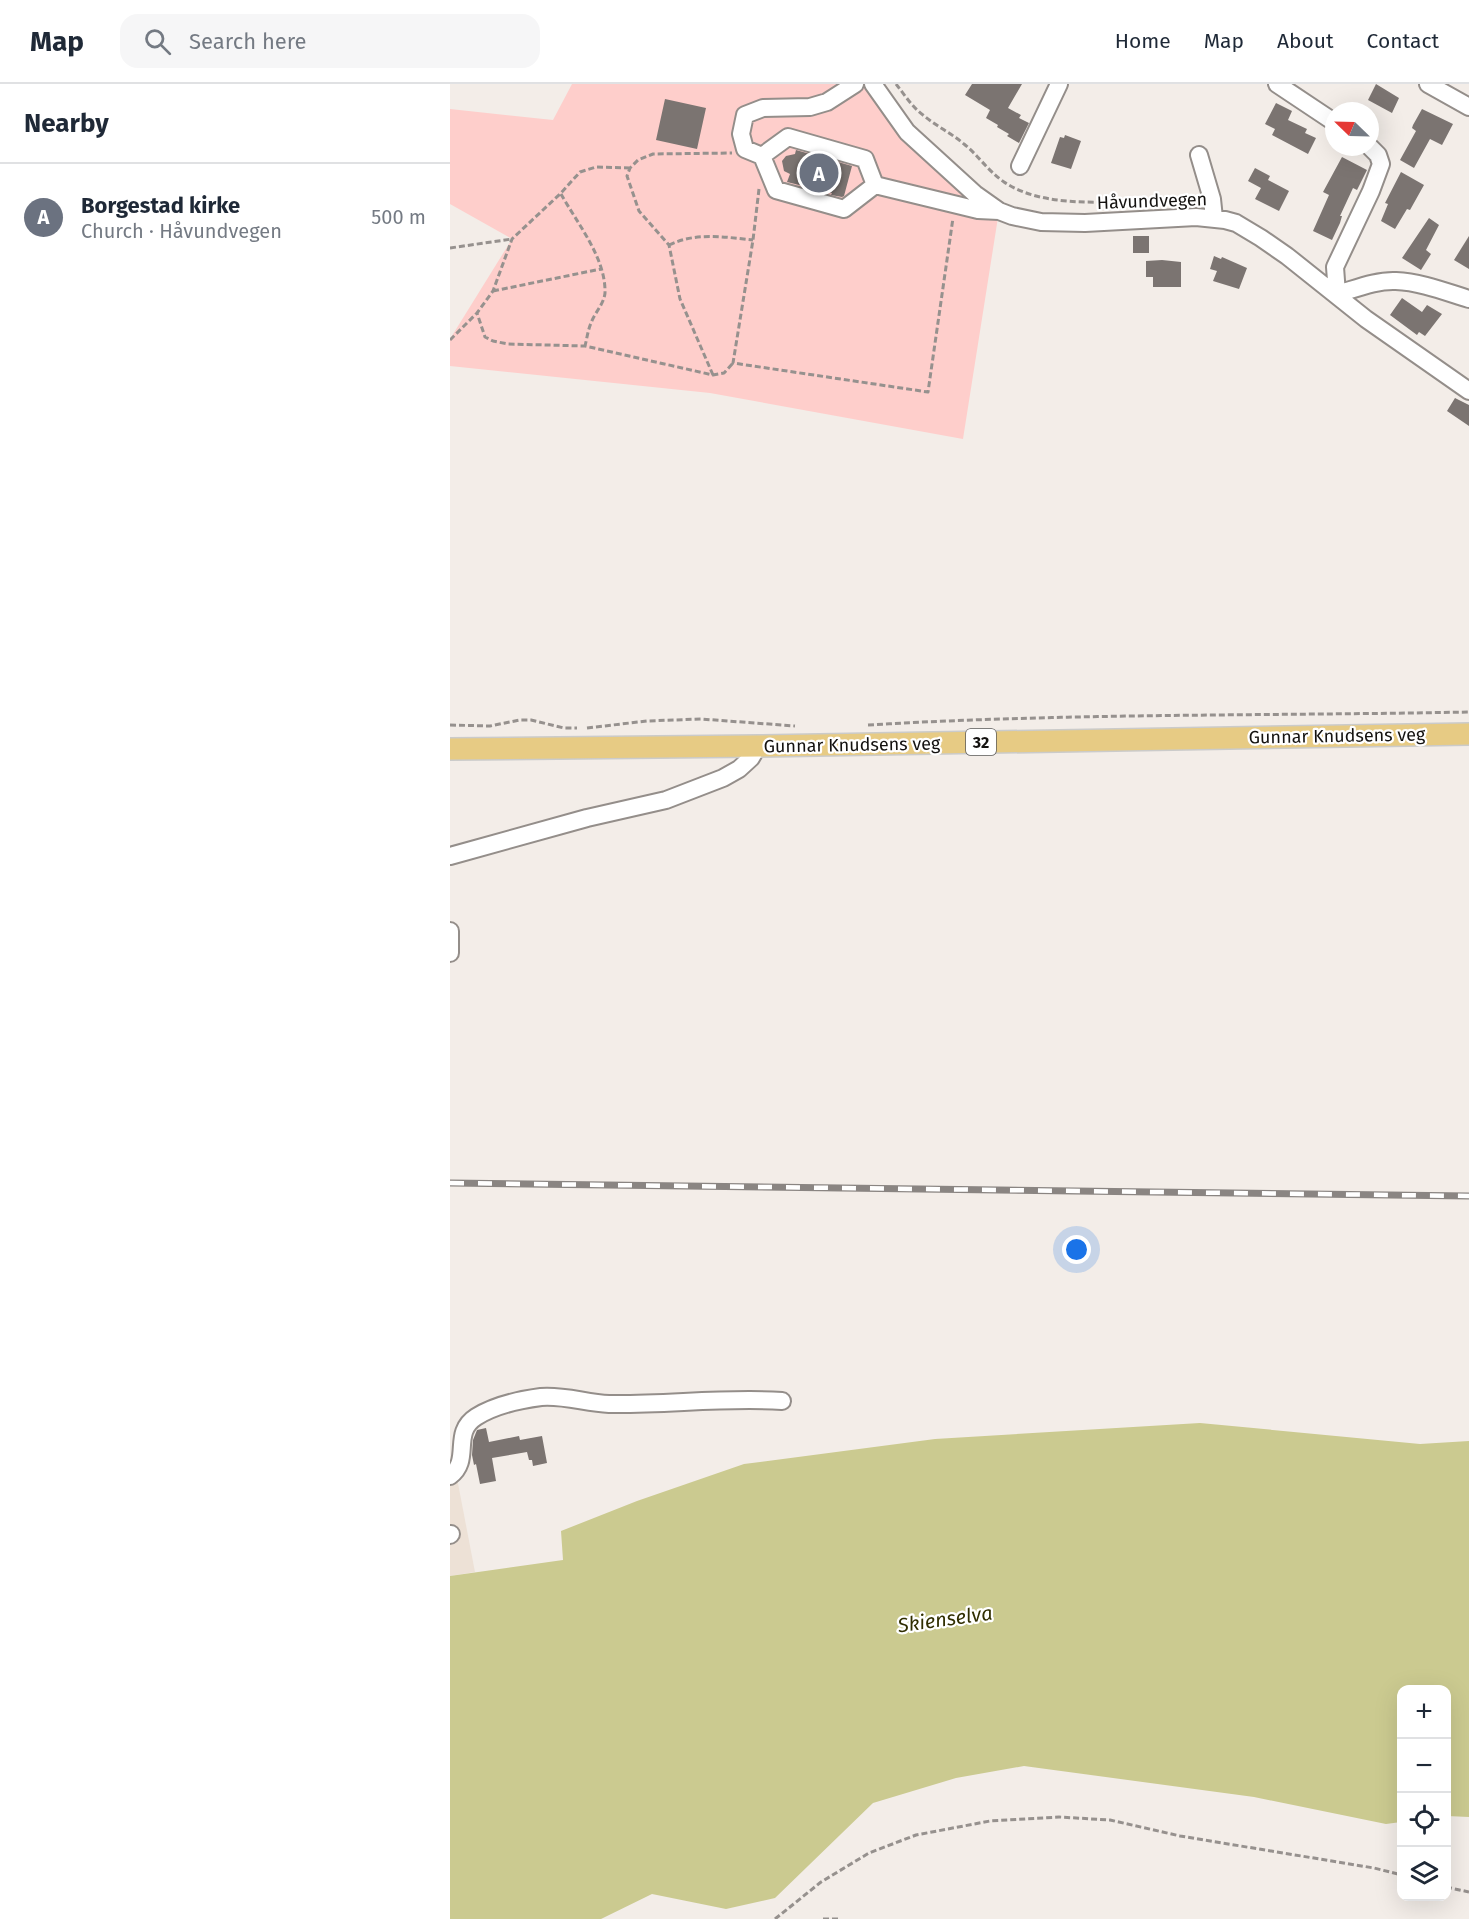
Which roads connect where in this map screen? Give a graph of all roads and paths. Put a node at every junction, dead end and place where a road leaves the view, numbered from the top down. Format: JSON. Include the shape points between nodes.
{"nodes":[{"id":1,"x":827,"y":84,"type":"edge"},
{"id":2,"x":855,"y":84,"type":"edge"},
{"id":3,"x":873,"y":84,"type":"edge"},
{"id":4,"x":896,"y":84,"type":"edge"},
{"id":5,"x":1059,"y":84,"type":"edge"},
{"id":6,"x":1277,"y":84,"type":"edge"},
{"id":7,"x":1428,"y":84,"type":"edge"},
{"id":8,"x":840,"y":96,"type":"junction"},
{"id":9,"x":1469,"y":107,"type":"edge"},
{"id":10,"x":1325,"y":116,"type":"edge"},
{"id":11,"x":745,"y":149,"type":"junction"},
{"id":12,"x":1199,"y":155,"type":"dead end"},
{"id":13,"x":762,"y":156,"type":"junction"},
{"id":14,"x":1378,"y":156,"type":"edge"},
{"id":15,"x":1020,"y":166,"type":"dead end"},
{"id":16,"x":630,"y":168,"type":"junction"},
{"id":17,"x":875,"y":185,"type":"junction"},
{"id":18,"x":759,"y":188,"type":"dead end"},
{"id":19,"x":560,"y":194,"type":"junction"},
{"id":20,"x":1212,"y":200,"type":"junction"},
{"id":21,"x":955,"y":205,"type":"junction"},
{"id":22,"x":999,"y":211,"type":"junction"},
{"id":23,"x":1214,"y":219,"type":"junction"},
{"id":24,"x":512,"y":239,"type":"junction"},
{"id":25,"x":753,"y":240,"type":"junction"},
{"id":26,"x":669,"y":245,"type":"junction"},
{"id":27,"x":450,"y":248,"type":"edge"},
{"id":28,"x":601,"y":269,"type":"junction"},
{"id":29,"x":493,"y":291,"type":"junction"},
{"id":30,"x":1336,"y":294,"type":"junction"},
{"id":31,"x":1469,"y":299,"type":"edge"},
{"id":32,"x":477,"y":313,"type":"junction"},
{"id":33,"x":450,"y":340,"type":"edge"},
{"id":34,"x":585,"y":346,"type":"junction"},
{"id":35,"x":733,"y":363,"type":"junction"},
{"id":36,"x":713,"y":375,"type":"junction"},
{"id":37,"x":1469,"y":391,"type":"edge"},
{"id":38,"x":1469,"y":712,"type":"edge"},
{"id":39,"x":450,"y":725,"type":"edge"},
{"id":40,"x":862,"y":725,"type":"dead end"},
{"id":41,"x":800,"y":726,"type":"dead end"},
{"id":42,"x":1469,"y":734,"type":"edge"},
{"id":43,"x":758,"y":746,"type":"junction"},
{"id":44,"x":450,"y":749,"type":"edge"},
{"id":45,"x":450,"y":856,"type":"edge"},
{"id":46,"x":450,"y":931,"type":"edge"},
{"id":47,"x":450,"y":953,"type":"edge"},
{"id":48,"x":782,"y":1401,"type":"dead end"},
{"id":49,"x":450,"y":1476,"type":"edge"},
{"id":50,"x":1397,"y":1874,"type":"edge"},
{"id":51,"x":1451,"y":1888,"type":"edge"},
{"id":52,"x":1469,"y":1892,"type":"edge"},
{"id":53,"x":775,"y":1919,"type":"edge"},
{"id":54,"x":823,"y":1919,"type":"edge"},
{"id":55,"x":840,"y":1919,"type":"edge"}],
"edges":[{"from":1,"to":8,"type":"street"},
{"from":2,"to":8,"type":"street"},
{"from":3,"to":22,"type":"street","name":"Håvundvegen","via":[[907,132]]},
{"from":4,"to":20,"type":"path","via":[[921,114],[966,146],[984,167],[1019,190],[1083,202]]},
{"from":5,"to":15,"type":"street"},
{"from":6,"to":10,"type":"street"},
{"from":7,"to":9,"type":"street"},
{"from":8,"to":11,"type":"street","via":[[810,106],[763,108],[745,115],[741,134]]},
{"from":11,"to":13,"type":"street"},
{"from":11,"to":16,"type":"path","via":[[732,153],[653,154]]},
{"from":12,"to":20,"type":"street"},
{"from":13,"to":17,"type":"street","via":[[788,137],[865,159]]},
{"from":13,"to":17,"type":"street","via":[[776,190],[844,208]]},
{"from":14,"to":30,"type":"street","via":[[1381,164],[1371,191],[1335,267]]},
{"from":16,"to":19,"type":"path","via":[[596,167],[580,172]]},
{"from":16,"to":26,"type":"path","via":[[627,176],[639,211]]},
{"from":17,"to":21,"type":"street"},
{"from":18,"to":25,"type":"path"},
{"from":19,"to":24,"type":"path"},
{"from":19,"to":28,"type":"path"},
{"from":20,"to":23,"type":"street"},
{"from":21,"to":22,"type":"street"},
{"from":21,"to":35,"type":"path","via":[[928,392]]},
{"from":22,"to":23,"type":"street","name":"Håvundvegen","via":[[1026,220],[1061,223],[1173,217]]},
{"from":23,"to":30,"type":"street","name":"Håvundvegen","via":[[1255,233]]},
{"from":24,"to":27,"type":"path"},
{"from":24,"to":29,"type":"path"},
{"from":25,"to":26,"type":"path","via":[[698,237]]},
{"from":25,"to":35,"type":"path"},
{"from":26,"to":36,"type":"path","via":[[680,299]]},
{"from":28,"to":29,"type":"path"},
{"from":28,"to":34,"type":"path","via":[[605,293]]},
{"from":29,"to":32,"type":"path"},
{"from":30,"to":31,"type":"street","via":[[1395,281]]},
{"from":30,"to":37,"type":"street","name":"Håvundvegen"},
{"from":32,"to":33,"type":"path"},
{"from":32,"to":34,"type":"path","via":[[485,337],[493,341]]},
{"from":34,"to":36,"type":"path"},
{"from":35,"to":36,"type":"path","via":[[724,373]]},
{"from":38,"to":40,"type":"path"},
{"from":39,"to":41,"type":"path","via":[[490,726],[531,720],[583,729],[701,719]]},
{"from":42,"to":43,"type":"main road","name":"Gunnar Knudsens veg","number":"32"},
{"from":43,"to":44,"type":"main road","name":"Gunnar Knudsens veg","number":"32"},
{"from":43,"to":45,"type":"street","via":[[739,769],[666,800]]},
{"from":46,"to":47,"type":"street"},
{"from":48,"to":49,"type":"street","via":[[752,1398],[609,1404],[554,1396],[509,1403],[473,1419],[465,1428],[461,1463]]},
{"from":50,"to":53,"type":"path","via":[[1110,1820],[1027,1818],[962,1825],[897,1841],[830,1876]]},
{"from":51,"to":52,"type":"path"},
{"from":54,"to":55,"type":"path"}]}
